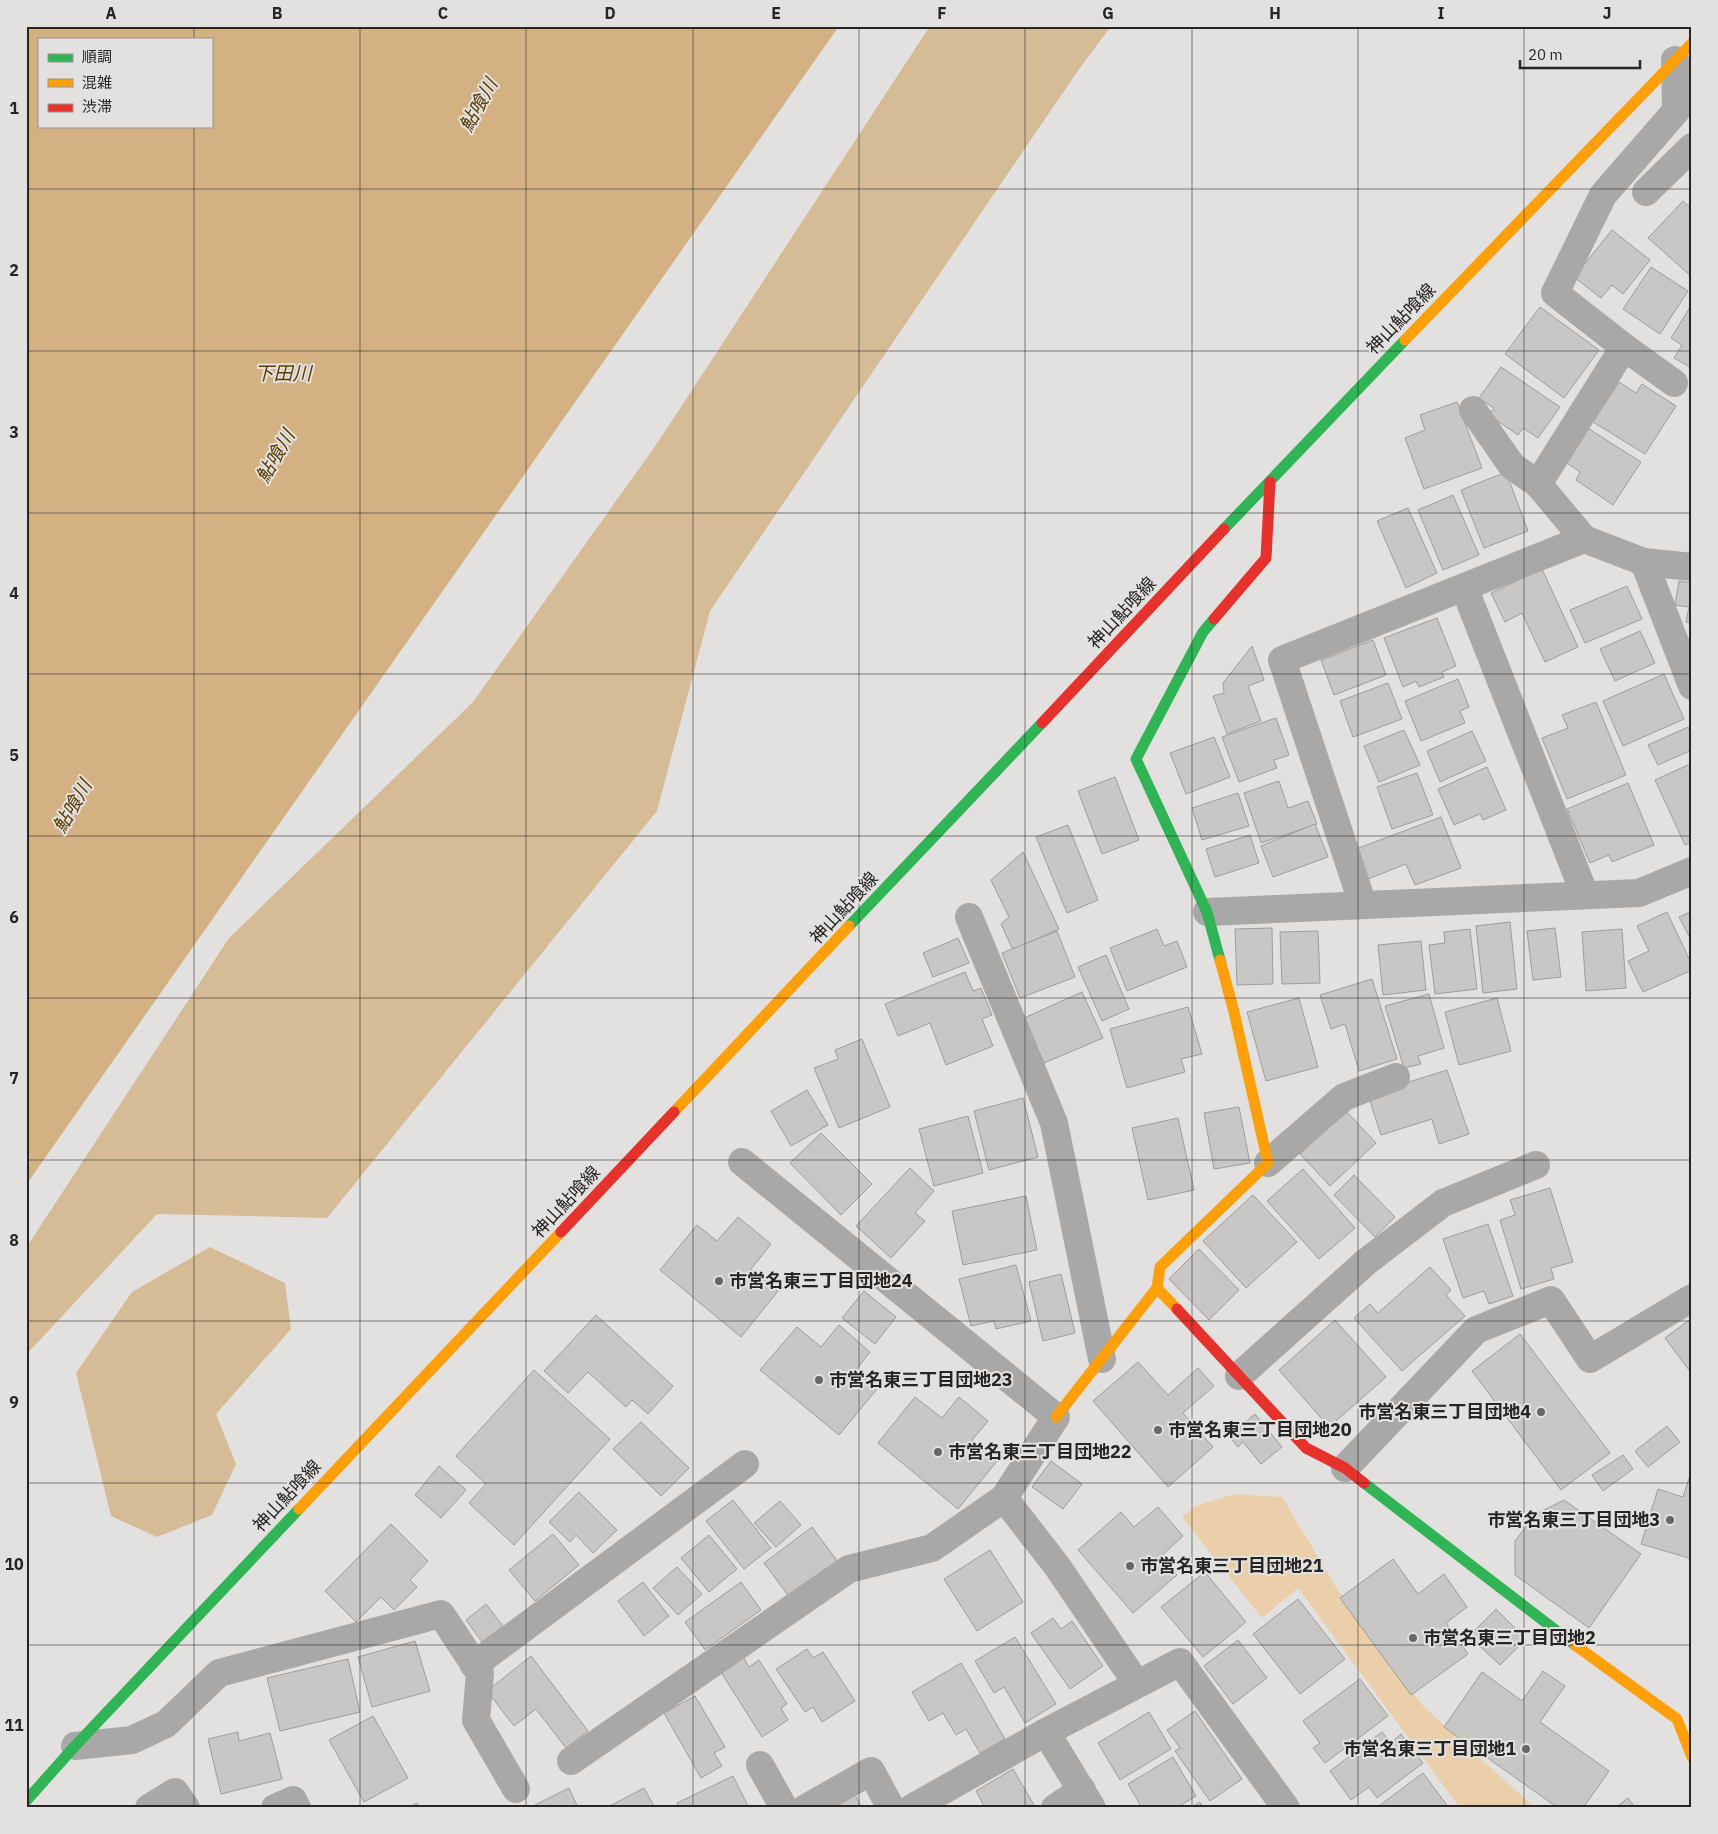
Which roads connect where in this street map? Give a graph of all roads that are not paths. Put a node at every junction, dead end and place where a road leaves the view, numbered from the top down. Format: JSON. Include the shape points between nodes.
{"nodes":[{"id":1,"x":1684,"y":51,"type":"edge"},
{"id":2,"x":1692,"y":147,"type":"edge"},
{"id":3,"x":1646,"y":192,"type":"dead end"},
{"id":4,"x":1624,"y":347,"type":"junction"},
{"id":5,"x":1674,"y":383,"type":"dead end"},
{"id":6,"x":1472,"y":410,"type":"dead end"},
{"id":7,"x":1270,"y":482,"type":"junction"},
{"id":8,"x":1538,"y":484,"type":"junction"},
{"id":9,"x":1584,"y":539,"type":"junction"},
{"id":10,"x":1644,"y":562,"type":"junction"},
{"id":11,"x":1692,"y":567,"type":"edge"},
{"id":12,"x":1464,"y":587,"type":"junction"},
{"id":13,"x":1692,"y":686,"type":"edge"},
{"id":14,"x":1692,"y":871,"type":"edge"},
{"id":15,"x":1585,"y":895,"type":"junction"},
{"id":16,"x":1363,"y":905,"type":"junction"},
{"id":17,"x":1207,"y":912,"type":"junction"},
{"id":18,"x":969,"y":917,"type":"dead end"},
{"id":19,"x":1396,"y":1077,"type":"dead end"},
{"id":20,"x":742,"y":1162,"type":"dead end"},
{"id":21,"x":1268,"y":1164,"type":"junction"},
{"id":22,"x":1536,"y":1165,"type":"dead end"},
{"id":23,"x":1156,"y":1288,"type":"junction"},
{"id":24,"x":1692,"y":1298,"type":"edge"},
{"id":25,"x":1102,"y":1358,"type":"junction"},
{"id":26,"x":1239,"y":1376,"type":"junction"},
{"id":27,"x":1056,"y":1417,"type":"junction"},
{"id":28,"x":745,"y":1464,"type":"dead end"},
{"id":29,"x":1345,"y":1468,"type":"junction"},
{"id":30,"x":1004,"y":1498,"type":"junction"},
{"id":31,"x":474,"y":1664,"type":"junction"},
{"id":32,"x":1137,"y":1684,"type":"junction"},
{"id":33,"x":1686,"y":1721,"type":"edge"},
{"id":34,"x":1046,"y":1732,"type":"junction"},
{"id":35,"x":75,"y":1746,"type":"junction"},
{"id":36,"x":1692,"y":1757,"type":"edge"},
{"id":37,"x":571,"y":1761,"type":"dead end"},
{"id":38,"x":760,"y":1765,"type":"dead end"},
{"id":39,"x":516,"y":1789,"type":"dead end"},
{"id":40,"x":1087,"y":1799,"type":"edge"},
{"id":41,"x":26,"y":1801,"type":"edge"},
{"id":42,"x":149,"y":1808,"type":"edge"},
{"id":43,"x":186,"y":1808,"type":"edge"},
{"id":44,"x":275,"y":1808,"type":"edge"},
{"id":45,"x":297,"y":1808,"type":"edge"},
{"id":46,"x":784,"y":1808,"type":"edge"},
{"id":47,"x":806,"y":1808,"type":"edge"},
{"id":48,"x":892,"y":1808,"type":"edge"},
{"id":49,"x":912,"y":1808,"type":"edge"},
{"id":50,"x":1055,"y":1808,"type":"edge"},
{"id":51,"x":1286,"y":1808,"type":"edge"}],
"edges":[{"from":1,"to":4,"type":"street","via":[[1676,111],[1603,196],[1555,293]]},
{"from":1,"to":7,"type":"main road","name":"神山鮎喰線"},
{"from":2,"to":3,"type":"street"},
{"from":4,"to":5,"type":"street"},
{"from":4,"to":8,"type":"street"},
{"from":6,"to":8,"type":"street","via":[[1512,466]]},
{"from":7,"to":17,"type":"main road","via":[[1266,558],[1204,632],[1136,759]]},
{"from":7,"to":35,"type":"main road","name":"神山鮎喰線"},
{"from":8,"to":9,"type":"street"},
{"from":9,"to":10,"type":"street"},
{"from":9,"to":12,"type":"street"},
{"from":10,"to":11,"type":"street"},
{"from":10,"to":13,"type":"street"},
{"from":12,"to":15,"type":"street"},
{"from":12,"to":16,"type":"street","via":[[1282,660]]},
{"from":14,"to":15,"type":"street","via":[[1639,893]]},
{"from":15,"to":16,"type":"street"},
{"from":16,"to":17,"type":"street"},
{"from":17,"to":21,"type":"main road","via":[[1234,1012]]},
{"from":18,"to":25,"type":"street","via":[[1054,1123]]},
{"from":19,"to":21,"type":"street","via":[[1344,1097]]},
{"from":20,"to":27,"type":"street"},
{"from":21,"to":23,"type":"main road","via":[[1160,1267]]},
{"from":22,"to":26,"type":"street","via":[[1443,1203],[1366,1262]]},
{"from":23,"to":25,"type":"main road"},
{"from":23,"to":26,"type":"main road"},
{"from":24,"to":29,"type":"street","via":[[1590,1359],[1551,1300],[1476,1330]]},
{"from":25,"to":27,"type":"main road"},
{"from":26,"to":29,"type":"main road","via":[[1306,1448]]},
{"from":27,"to":30,"type":"street"},
{"from":28,"to":31,"type":"street"},
{"from":29,"to":33,"type":"main road","via":[[1538,1618],[1676,1718]]},
{"from":30,"to":32,"type":"street","via":[[1057,1566]]},
{"from":30,"to":37,"type":"street","via":[[932,1548],[849,1570]]},
{"from":31,"to":35,"type":"street","via":[[441,1614],[219,1673],[166,1724],[132,1740]]},
{"from":31,"to":39,"type":"street","via":[[480,1673],[476,1720]]},
{"from":32,"to":34,"type":"street"},
{"from":32,"to":51,"type":"street","via":[[1180,1662]]},
{"from":33,"to":36,"type":"main road"},
{"from":34,"to":40,"type":"street"},
{"from":34,"to":49,"type":"street"},
{"from":35,"to":41,"type":"main road","name":"神山鮎喰線"},
{"from":38,"to":46,"type":"street"},
{"from":40,"to":50,"type":"street"},
{"from":42,"to":43,"type":"street","via":[[175,1792]]},
{"from":44,"to":45,"type":"street","via":[[292,1800]]},
{"from":47,"to":48,"type":"street","via":[[871,1771]]}]}
